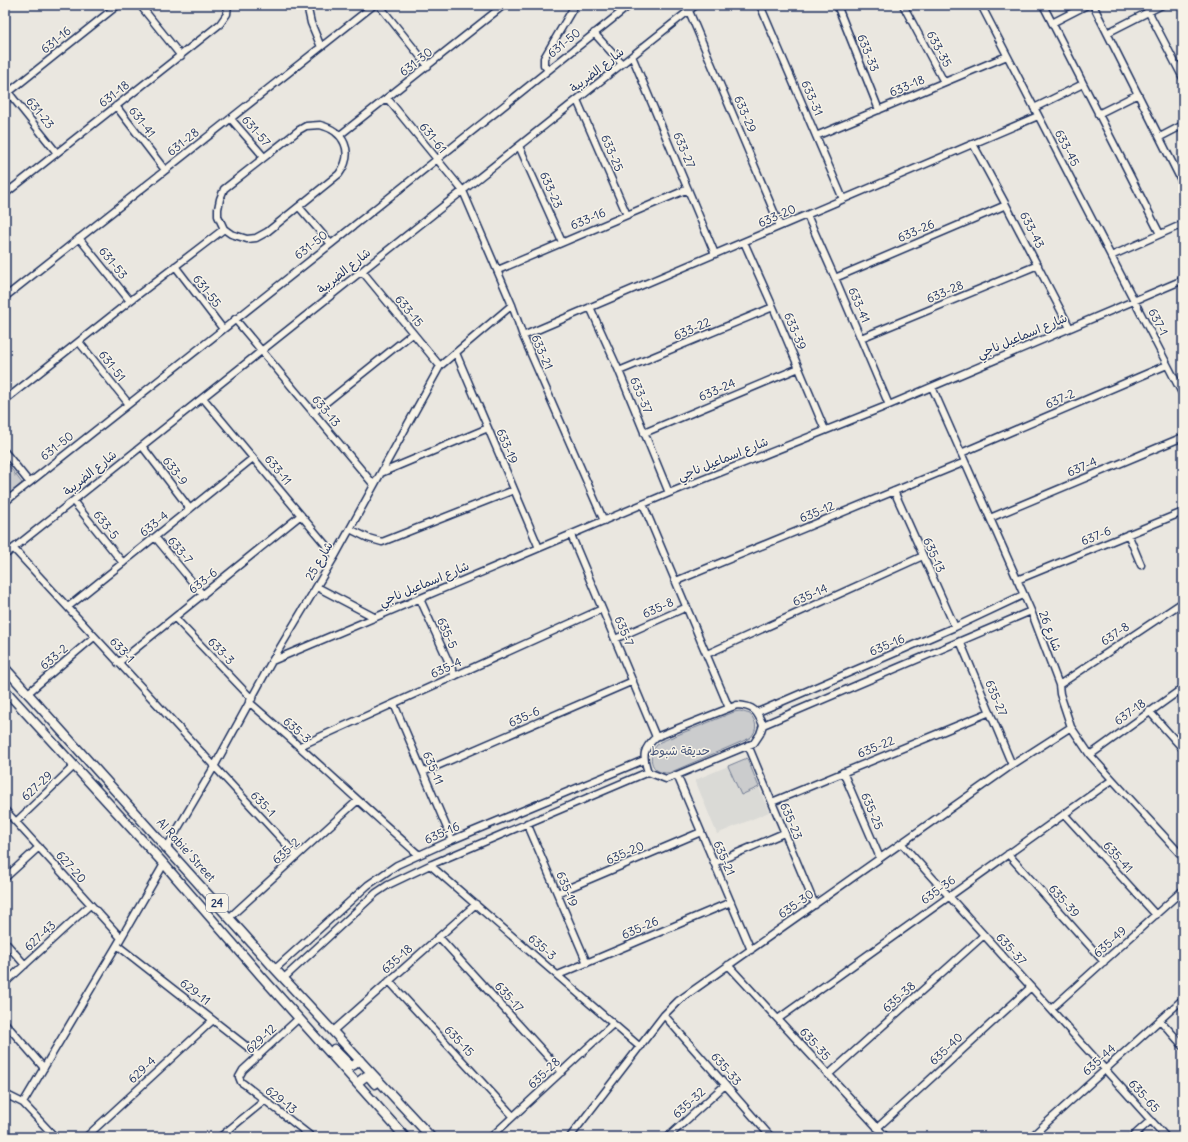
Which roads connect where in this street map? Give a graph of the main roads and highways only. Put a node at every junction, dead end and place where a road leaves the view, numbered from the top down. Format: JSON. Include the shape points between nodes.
{"nodes":[{"id":1,"x":5,"y":668,"type":"edge"},
{"id":2,"x":5,"y":690,"type":"edge"},
{"id":3,"x":120,"y":795,"type":"junction"},
{"id":4,"x":110,"y":806,"type":"junction"},
{"id":5,"x":138,"y":815,"type":"junction"},
{"id":6,"x":128,"y":825,"type":"junction"},
{"id":7,"x":307,"y":1027,"type":"junction"},
{"id":8,"x":360,"y":1060,"type":"junction"},
{"id":9,"x":356,"y":1082,"type":"junction"},
{"id":10,"x":410,"y":1115,"type":"junction"},
{"id":11,"x":405,"y":1137,"type":"edge"},
{"id":12,"x":431,"y":1137,"type":"edge"}],
"edges":[{"from":1,"to":3,"type":"main road","name":"Al Rabie' Street","number":"24"},
{"from":2,"to":4,"type":"main road","number":"24"},
{"from":3,"to":4,"type":"main road","via":[[120,806]]},
{"from":3,"to":5,"type":"main road","name":"Al Rabie' Street","number":"24"},
{"from":4,"to":6,"type":"main road","number":"24"},
{"from":5,"to":6,"type":"main road","via":[[128,815]]},
{"from":5,"to":8,"type":"main road","name":"Al Rabie' Street","number":"24"},
{"from":6,"to":7,"type":"main road","number":"24"},
{"from":7,"to":8,"type":"main road","via":[[349,1064],[354,1065]]},
{"from":7,"to":9,"type":"main road","number":"24"},
{"from":8,"to":10,"type":"main road","name":"Al Rabie' Street","number":"24"},
{"from":9,"to":10,"type":"main road","via":[[364,1077],[370,1078]]},
{"from":9,"to":11,"type":"main road","number":"24"},
{"from":10,"to":12,"type":"main road","name":"Al Rabie' Street","number":"24"}]}
